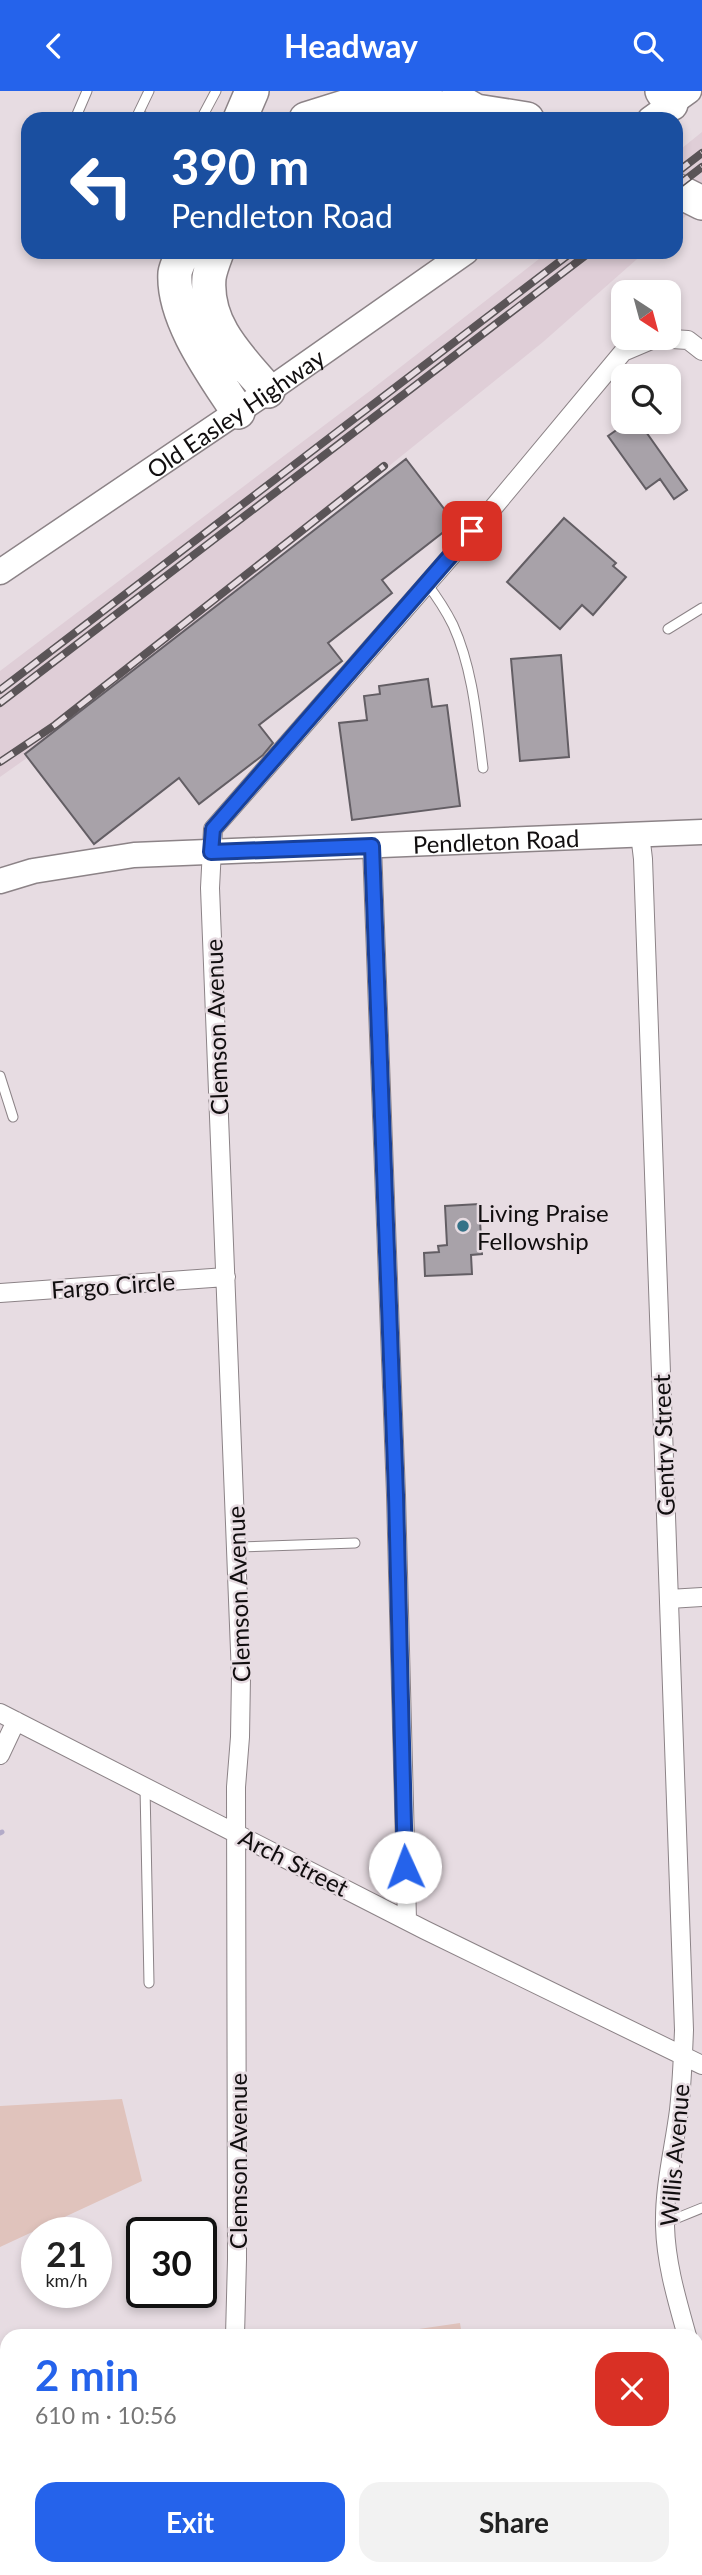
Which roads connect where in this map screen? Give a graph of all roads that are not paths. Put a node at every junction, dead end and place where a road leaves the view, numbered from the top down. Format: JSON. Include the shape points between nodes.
{"nodes":[{"id":1,"x":87,"y":91,"type":"edge"},
{"id":2,"x":149,"y":91,"type":"edge"},
{"id":3,"x":216,"y":91,"type":"edge"},
{"id":4,"x":252,"y":91,"type":"edge"},
{"id":5,"x":439,"y":91,"type":"edge"},
{"id":6,"x":502,"y":91,"type":"edge"},
{"id":7,"x":476,"y":111,"type":"junction"},
{"id":8,"x":78,"y":112,"type":"edge"},
{"id":9,"x":139,"y":112,"type":"edge"},
{"id":10,"x":205,"y":112,"type":"edge"},
{"id":11,"x":243,"y":112,"type":"edge"},
{"id":12,"x":328,"y":112,"type":"edge"},
{"id":13,"x":482,"y":112,"type":"edge"},
{"id":14,"x":528,"y":112,"type":"edge"},
{"id":15,"x":683,"y":194,"type":"edge"},
{"id":16,"x":702,"y":204,"type":"edge"},
{"id":17,"x":180,"y":259,"type":"edge"},
{"id":18,"x":215,"y":259,"type":"edge"},
{"id":19,"x":456,"y":259,"type":"edge"},
{"id":20,"x":681,"y":340,"type":"edge"},
{"id":21,"x":628,"y":350,"type":"edge"},
{"id":22,"x":702,"y":351,"type":"edge"},
{"id":23,"x":268,"y":391,"type":"junction"},
{"id":24,"x":238,"y":412,"type":"junction"},
{"id":25,"x":0,"y":572,"type":"edge"},
{"id":26,"x":427,"y":584,"type":"junction"},
{"id":27,"x":702,"y":608,"type":"edge"},
{"id":28,"x":668,"y":629,"type":"dead end"},
{"id":29,"x":483,"y":768,"type":"dead end"},
{"id":30,"x":702,"y":832,"type":"edge"},
{"id":31,"x":640,"y":834,"type":"junction"},
{"id":32,"x":372,"y":846,"type":"junction"},
{"id":33,"x":211,"y":852,"type":"junction"},
{"id":34,"x":0,"y":881,"type":"edge"},
{"id":35,"x":0,"y":1076,"type":"edge"},
{"id":36,"x":13,"y":1117,"type":"dead end"},
{"id":37,"x":226,"y":1277,"type":"junction"},
{"id":38,"x":0,"y":1293,"type":"edge"},
{"id":39,"x":355,"y":1543,"type":"dead end"},
{"id":40,"x":238,"y":1547,"type":"junction"},
{"id":41,"x":702,"y":1597,"type":"edge"},
{"id":42,"x":669,"y":1599,"type":"junction"},
{"id":43,"x":8,"y":1717,"type":"edge"},
{"id":44,"x":0,"y":1755,"type":"edge"},
{"id":45,"x":145,"y":1786,"type":"junction"},
{"id":46,"x":236,"y":1833,"type":"junction"},
{"id":47,"x":407,"y":1920,"type":"junction"},
{"id":48,"x":149,"y":1983,"type":"dead end"},
{"id":49,"x":683,"y":2056,"type":"junction"},
{"id":50,"x":702,"y":2065,"type":"edge"},
{"id":51,"x":702,"y":2208,"type":"edge"},
{"id":52,"x":665,"y":2223,"type":"junction"},
{"id":53,"x":235,"y":2329,"type":"edge"},
{"id":54,"x":685,"y":2329,"type":"edge"}],
"edges":[{"from":1,"to":8,"type":"lane"},
{"from":2,"to":9,"type":"lane"},
{"from":3,"to":10,"type":"lane"},
{"from":4,"to":11,"type":"highway"},
{"from":5,"to":7,"type":"highway"},
{"from":6,"to":14,"type":"highway"},
{"from":7,"to":12,"type":"highway","via":[[357,103]]},
{"from":7,"to":13,"type":"highway"},
{"from":15,"to":16,"type":"highway"},
{"from":17,"to":24,"type":"highway","via":[[175,272],[181,310],[201,355]]},
{"from":18,"to":23,"type":"highway","via":[[209,278],[211,310],[221,335]]},
{"from":19,"to":23,"type":"street","name":"Old Easley Highway"},
{"from":20,"to":22,"type":"street"},
{"from":21,"to":26,"type":"street","name":"Clemson Avenue"},
{"from":23,"to":24,"type":"street","name":"Old Easley Highway"},
{"from":24,"to":25,"type":"street","name":"Old Easley Highway"},
{"from":26,"to":29,"type":"lane","via":[[446,612],[462,650]]},
{"from":26,"to":33,"type":"street","name":"Clemson Avenue","via":[[213,829]]},
{"from":27,"to":28,"type":"lane"},
{"from":30,"to":31,"type":"street","name":"Pendleton Road"},
{"from":31,"to":32,"type":"street","name":"Pendleton Road"},
{"from":31,"to":42,"type":"street","name":"Gentry Street"},
{"from":32,"to":33,"type":"street","name":"Pendleton Road"},
{"from":32,"to":47,"type":"street"},
{"from":33,"to":34,"type":"street","name":"Pendleton Road","via":[[89,861]]},
{"from":33,"to":37,"type":"street","name":"Clemson Avenue"},
{"from":35,"to":36,"type":"lane"},
{"from":37,"to":38,"type":"street","name":"Fargo Circle"},
{"from":37,"to":40,"type":"street","name":"Clemson Avenue"},
{"from":39,"to":40,"type":"lane"},
{"from":40,"to":46,"type":"street","name":"Clemson Avenue","via":[[241,1676]]},
{"from":41,"to":42,"type":"street"},
{"from":42,"to":49,"type":"street","name":"Gentry Street"},
{"from":43,"to":44,"type":"street"},
{"from":43,"to":45,"type":"street","name":"Arch Street"},
{"from":45,"to":46,"type":"street","name":"Arch Street"},
{"from":45,"to":48,"type":"lane"},
{"from":46,"to":47,"type":"street","name":"Arch Street"},
{"from":46,"to":53,"type":"street","name":"Clemson Avenue"},
{"from":47,"to":49,"type":"street","name":"Arch Street"},
{"from":49,"to":50,"type":"street","name":"Arch Street"},
{"from":49,"to":52,"type":"street","name":"Willis Avenue"},
{"from":51,"to":52,"type":"lane"},
{"from":52,"to":54,"type":"street","name":"Willis Avenue","via":[[674,2291]]}]}
